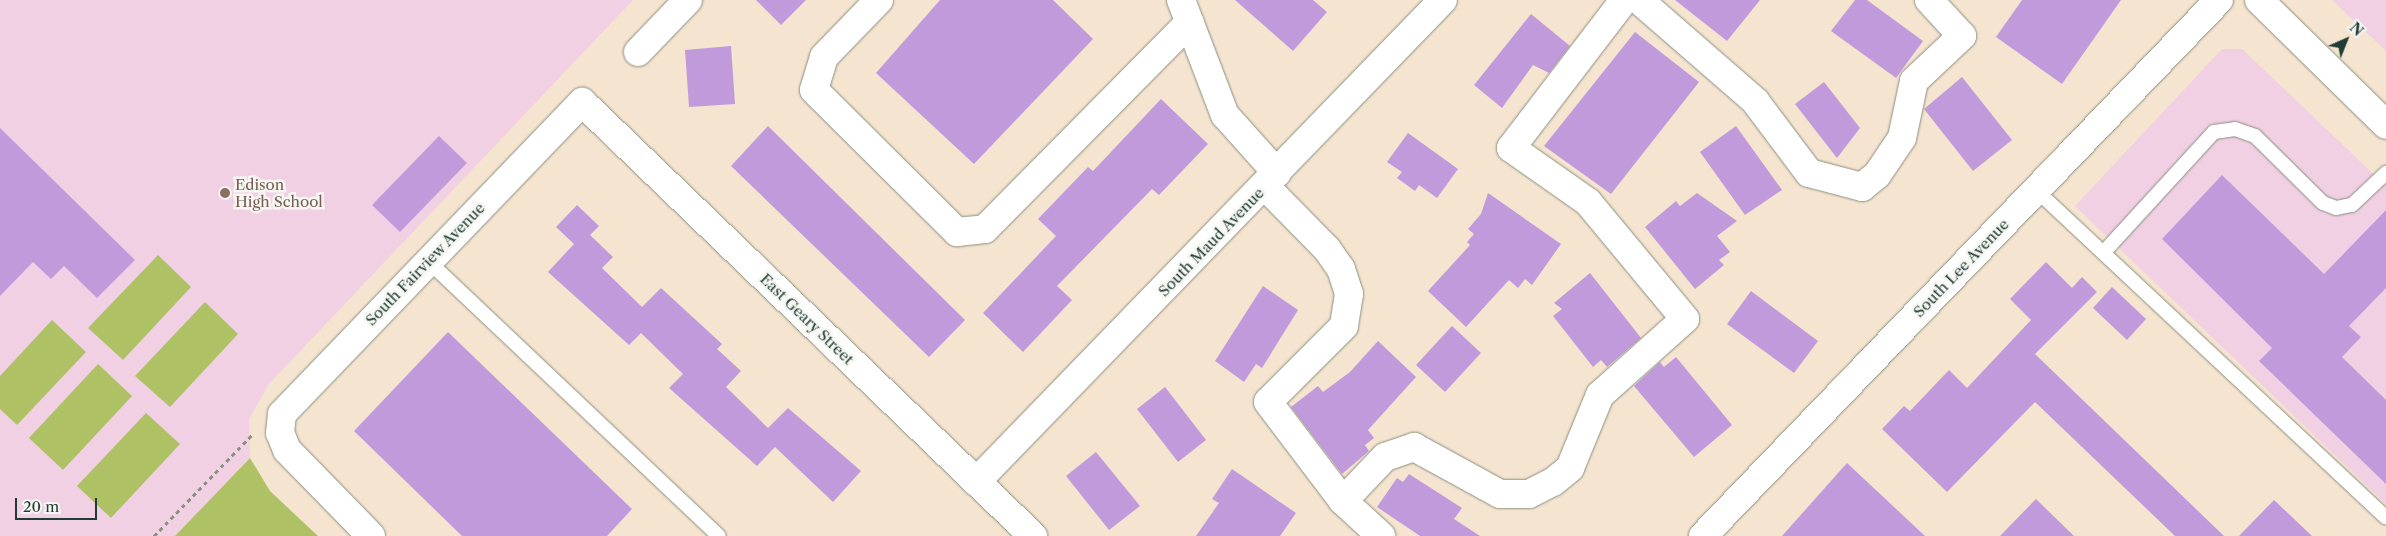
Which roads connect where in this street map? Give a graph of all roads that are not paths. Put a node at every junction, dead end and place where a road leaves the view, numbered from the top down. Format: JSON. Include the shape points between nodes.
{"nodes":[{"id":1,"x":688,"y":0,"type":"edge"},
{"id":2,"x":879,"y":0,"type":"edge"},
{"id":3,"x":1443,"y":0,"type":"edge"},
{"id":4,"x":1624,"y":0,"type":"edge"},
{"id":5,"x":1639,"y":0,"type":"edge"},
{"id":6,"x":1929,"y":0,"type":"edge"},
{"id":7,"x":2219,"y":0,"type":"edge"},
{"id":8,"x":2259,"y":0,"type":"edge"},
{"id":9,"x":1186,"y":11,"type":"edge"},
{"id":10,"x":638,"y":52,"type":"dead end"},
{"id":11,"x":582,"y":102,"type":"joint"},
{"id":12,"x":2386,"y":125,"type":"edge"},
{"id":13,"x":2386,"y":173,"type":"edge"},
{"id":14,"x":1271,"y":179,"type":"junction"},
{"id":15,"x":2036,"y":190,"type":"junction"},
{"id":16,"x":2104,"y":252,"type":"junction"},
{"id":17,"x":428,"y":261,"type":"junction"},
{"id":18,"x":976,"y":482,"type":"junction"},
{"id":19,"x":1343,"y":500,"type":"junction"},
{"id":20,"x":2386,"y":517,"type":"edge"},
{"id":21,"x":371,"y":536,"type":"edge"},
{"id":22,"x":719,"y":536,"type":"edge"},
{"id":23,"x":1033,"y":536,"type":"edge"},
{"id":24,"x":1381,"y":536,"type":"edge"},
{"id":25,"x":1703,"y":536,"type":"edge"}],
"edges":[{"from":1,"to":10,"type":"street"},
{"from":2,"to":9,"type":"street","via":[[824,57],[814,90],[957,232],[985,229]]},
{"from":3,"to":14,"type":"street","name":"South Maud Avenue"},
{"from":4,"to":19,"type":"street","via":[[1511,148],[1588,202],[1685,320],[1600,395],[1570,468],[1553,482],[1529,494],[1500,494],[1414,447],[1385,457]]},
{"from":5,"to":6,"type":"street","via":[[1755,101],[1809,173],[1862,187],[1877,175],[1902,138],[1914,81],[1962,36]]},
{"from":7,"to":15,"type":"street","name":"South Lee Avenue"},
{"from":8,"to":12,"type":"street"},
{"from":9,"to":14,"type":"street","via":[[1226,115]]},
{"from":11,"to":17,"type":"street","name":"South Fairview Avenue"},
{"from":11,"to":18,"type":"street","name":"East Geary Street"},
{"from":13,"to":16,"type":"lane","via":[[2352,205],[2336,208],[2323,203],[2254,136],[2235,129],[2214,132]]},
{"from":14,"to":18,"type":"street","name":"South Maud Avenue"},
{"from":14,"to":19,"type":"street","via":[[1341,269],[1349,294],[1344,326],[1268,402]]},
{"from":15,"to":16,"type":"lane"},
{"from":15,"to":25,"type":"street","name":"South Lee Avenue"},
{"from":16,"to":20,"type":"lane"},
{"from":17,"to":21,"type":"street","name":"South Fairview Avenue","via":[[297,395],[267,432],[299,468]]},
{"from":17,"to":22,"type":"lane"},
{"from":18,"to":23,"type":"street","name":"East Geary Street"},
{"from":19,"to":24,"type":"street"}]}
